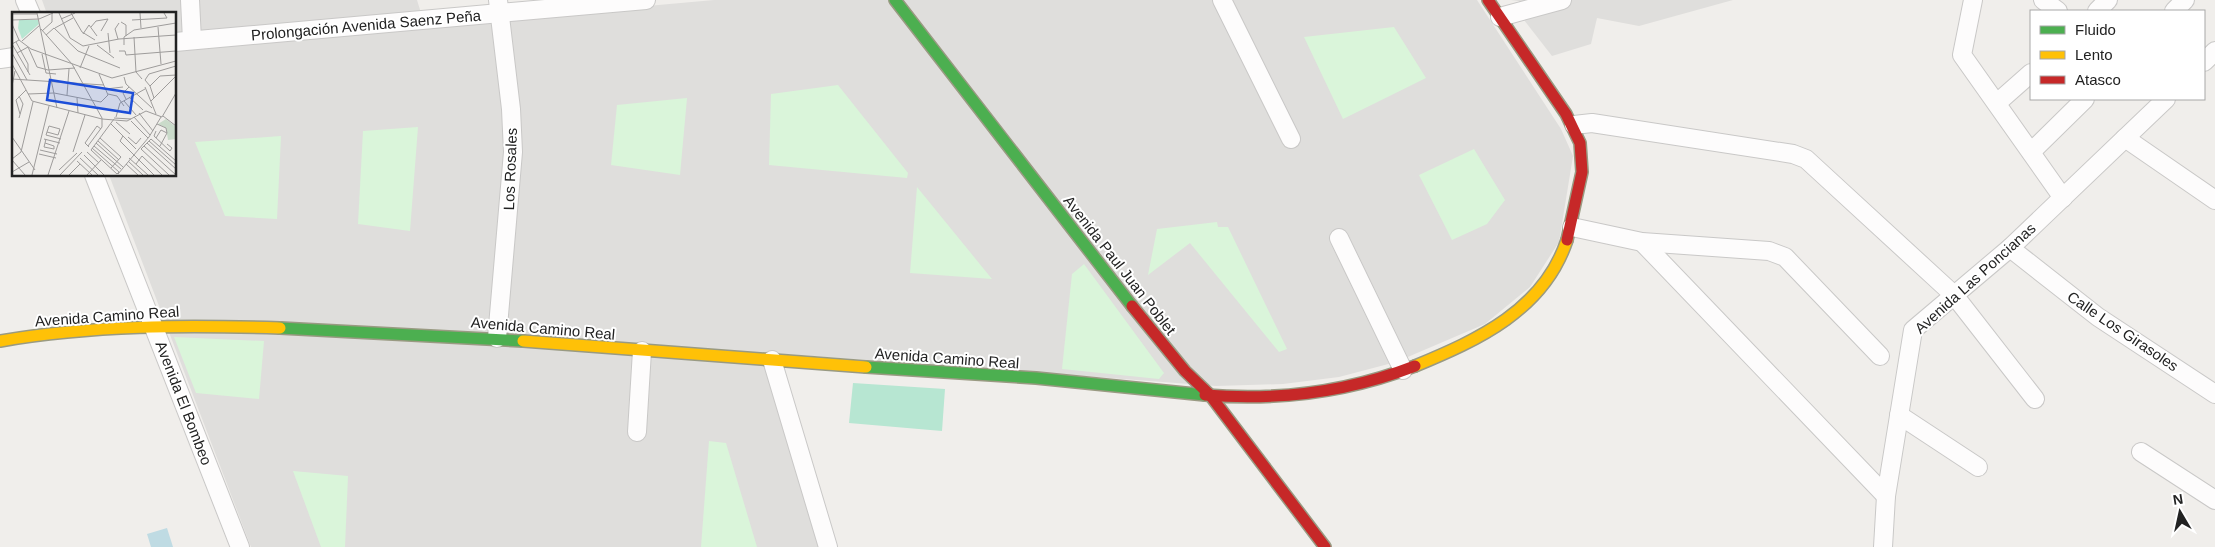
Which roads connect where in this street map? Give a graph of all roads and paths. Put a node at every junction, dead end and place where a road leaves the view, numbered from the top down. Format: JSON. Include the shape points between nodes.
{"nodes":[{"id":1,"x":25,"y":0,"type":"edge"},
{"id":2,"x":190,"y":0,"type":"edge"},
{"id":3,"x":646,"y":0,"type":"edge"},
{"id":4,"x":895,"y":0,"type":"edge"},
{"id":5,"x":1222,"y":0,"type":"edge"},
{"id":6,"x":1488,"y":0,"type":"edge"},
{"id":7,"x":1562,"y":0,"type":"edge"},
{"id":8,"x":1973,"y":0,"type":"edge"},
{"id":9,"x":2043,"y":0,"type":"edge"},
{"id":10,"x":2108,"y":0,"type":"edge"},
{"id":11,"x":2185,"y":0,"type":"edge"},
{"id":12,"x":499,"y":6,"type":"edge"},
{"id":13,"x":455,"y":8,"type":"edge"},
{"id":14,"x":2057,"y":10,"type":"edge"},
{"id":15,"x":2098,"y":10,"type":"edge"},
{"id":16,"x":2175,"y":10,"type":"edge"},
{"id":17,"x":29,"y":12,"type":"edge"},
{"id":18,"x":1500,"y":17,"type":"junction"},
{"id":19,"x":184,"y":41,"type":"edge"},
{"id":20,"x":2215,"y":51,"type":"edge"},
{"id":21,"x":2205,"y":61,"type":"edge"},
{"id":22,"x":2030,"y":74,"type":"edge"},
{"id":23,"x":2084,"y":100,"type":"edge"},
{"id":24,"x":2165,"y":100,"type":"edge"},
{"id":25,"x":1997,"y":104,"type":"junction"},
{"id":26,"x":1574,"y":126,"type":"junction"},
{"id":27,"x":2125,"y":138,"type":"junction"},
{"id":28,"x":1291,"y":139,"type":"dead end"},
{"id":29,"x":2031,"y":152,"type":"junction"},
{"id":30,"x":94,"y":176,"type":"edge"},
{"id":31,"x":2063,"y":198,"type":"junction"},
{"id":32,"x":2215,"y":200,"type":"edge"},
{"id":33,"x":1572,"y":227,"type":"junction"},
{"id":34,"x":1339,"y":238,"type":"dead end"},
{"id":35,"x":1642,"y":242,"type":"junction"},
{"id":36,"x":2010,"y":248,"type":"junction"},
{"id":37,"x":1954,"y":295,"type":"junction"},
{"id":38,"x":154,"y":325,"type":"junction"},
{"id":39,"x":497,"y":338,"type":"junction"},
{"id":40,"x":0,"y":341,"type":"edge"},
{"id":41,"x":642,"y":351,"type":"junction"},
{"id":42,"x":1880,"y":356,"type":"dead end"},
{"id":43,"x":772,"y":360,"type":"junction"},
{"id":44,"x":1403,"y":370,"type":"junction"},
{"id":45,"x":2215,"y":394,"type":"edge"},
{"id":46,"x":1210,"y":395,"type":"junction"},
{"id":47,"x":2035,"y":399,"type":"dead end"},
{"id":48,"x":1898,"y":415,"type":"junction"},
{"id":49,"x":636,"y":432,"type":"dead end"},
{"id":50,"x":2141,"y":452,"type":"dead end"},
{"id":51,"x":1978,"y":468,"type":"dead end"},
{"id":52,"x":1886,"y":496,"type":"junction"},
{"id":53,"x":2215,"y":500,"type":"edge"},
{"id":54,"x":240,"y":547,"type":"edge"},
{"id":55,"x":828,"y":547,"type":"edge"},
{"id":56,"x":1325,"y":547,"type":"edge"},
{"id":57,"x":1884,"y":547,"type":"edge"}],
"edges":[{"from":1,"to":17,"type":"street"},
{"from":2,"to":19,"type":"street"},
{"from":3,"to":12,"type":"street","name":"Prolongación Avenida Saenz Peña"},
{"from":4,"to":46,"type":"street","name":"Avenida Paul Juan Poblet","via":[[1090,253],[1185,371]]},
{"from":5,"to":28,"type":"street"},
{"from":6,"to":18,"type":"street","name":"Avenida Camino Real"},
{"from":7,"to":18,"type":"street"},
{"from":8,"to":25,"type":"street","via":[[1962,55]]},
{"from":9,"to":14,"type":"street"},
{"from":10,"to":15,"type":"street"},
{"from":11,"to":16,"type":"street"},
{"from":12,"to":13,"type":"street","name":"Prolongación Avenida Saenz Peña"},
{"from":12,"to":39,"type":"street","name":"Los Rosales","via":[[514,152]]},
{"from":13,"to":19,"type":"street","name":"Prolongación Avenida Saenz Peña"},
{"from":18,"to":26,"type":"street","name":"Avenida Camino Real"},
{"from":20,"to":21,"type":"street"},
{"from":22,"to":25,"type":"street"},
{"from":23,"to":29,"type":"street"},
{"from":24,"to":27,"type":"street","name":"Avenida Las Poncianas"},
{"from":25,"to":29,"type":"street"},
{"from":26,"to":33,"type":"street","name":"Avenida Camino Real","via":[[1582,154]]},
{"from":26,"to":37,"type":"street","via":[[1592,123],[1793,154],[1806,159]]},
{"from":27,"to":31,"type":"street","name":"Avenida Las Poncianas"},
{"from":27,"to":32,"type":"street"},
{"from":29,"to":31,"type":"street"},
{"from":30,"to":38,"type":"street","name":"Avenida El Bombeo"},
{"from":31,"to":36,"type":"street","name":"Avenida Las Poncianas"},
{"from":33,"to":35,"type":"street"},
{"from":33,"to":44,"type":"street","name":"Avenida Camino Real","via":[[1549,280],[1526,306],[1486,334]]},
{"from":34,"to":44,"type":"street"},
{"from":35,"to":42,"type":"street","via":[[1769,251],[1784,257]]},
{"from":35,"to":52,"type":"street"},
{"from":36,"to":37,"type":"street","name":"Avenida Las Poncianas"},
{"from":36,"to":45,"type":"street","name":"Calle Los Girasoles","via":[[2098,317]]},
{"from":37,"to":47,"type":"street"},
{"from":37,"to":48,"type":"street","name":"Avenida Las Poncianas","via":[[1913,330]]},
{"from":38,"to":39,"type":"street","name":"Avenida Camino Real","via":[[345,328]]},
{"from":38,"to":40,"type":"street","name":"Avenida Camino Real"},
{"from":38,"to":54,"type":"street","name":"Avenida El Bombeo"},
{"from":39,"to":41,"type":"street","name":"Avenida Camino Real"},
{"from":41,"to":43,"type":"street","name":"Avenida Camino Real"},
{"from":41,"to":49,"type":"street"},
{"from":43,"to":46,"type":"street","name":"Avenida Camino Real","via":[[1058,380]]},
{"from":43,"to":55,"type":"street"},
{"from":44,"to":46,"type":"street","name":"Avenida Camino Real","via":[[1322,392],[1268,397]]},
{"from":46,"to":56,"type":"street","name":"Avenida Paul Juan Poblet"},
{"from":48,"to":51,"type":"street"},
{"from":48,"to":52,"type":"street","name":"Avenida Las Poncianas"},
{"from":50,"to":53,"type":"street"},
{"from":52,"to":57,"type":"street","name":"Avenida Las Poncianas"}]}
